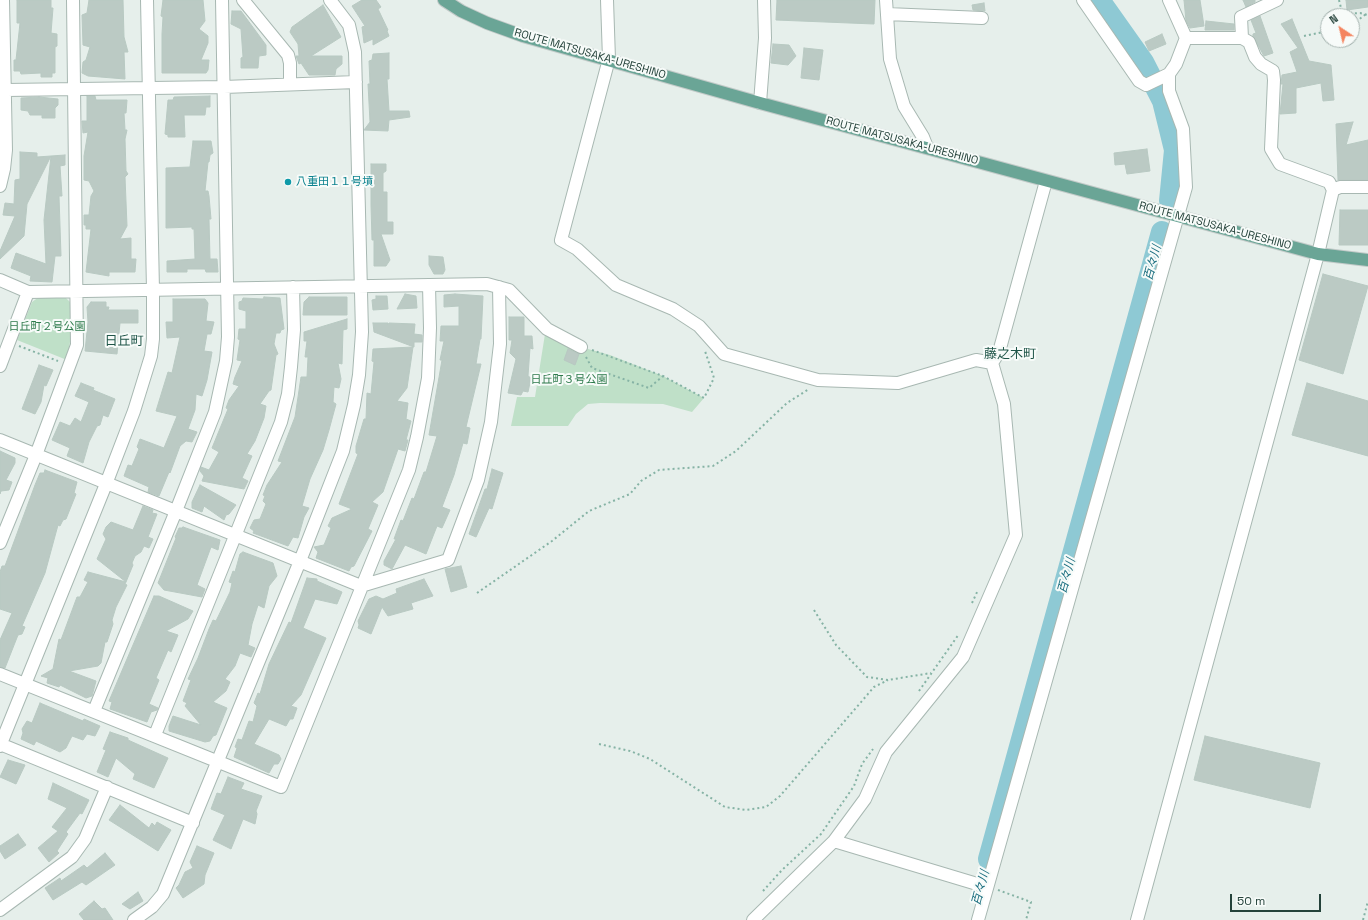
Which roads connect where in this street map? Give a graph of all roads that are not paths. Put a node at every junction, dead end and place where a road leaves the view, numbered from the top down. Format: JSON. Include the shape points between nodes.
{"nodes":[{"id":1,"x":3,"y":0,"type":"edge"},
{"id":2,"x":72,"y":0,"type":"edge"},
{"id":3,"x":146,"y":0,"type":"edge"},
{"id":4,"x":222,"y":0,"type":"edge"},
{"id":5,"x":243,"y":0,"type":"edge"},
{"id":6,"x":330,"y":0,"type":"edge"},
{"id":7,"x":444,"y":0,"type":"edge"},
{"id":8,"x":607,"y":0,"type":"edge"},
{"id":9,"x":764,"y":0,"type":"edge"},
{"id":10,"x":886,"y":0,"type":"edge"},
{"id":11,"x":1083,"y":0,"type":"edge"},
{"id":12,"x":1169,"y":0,"type":"edge"},
{"id":13,"x":1277,"y":0,"type":"edge"},
{"id":14,"x":887,"y":14,"type":"junction"},
{"id":15,"x":982,"y":18,"type":"dead end"},
{"id":16,"x":1186,"y":38,"type":"junction"},
{"id":17,"x":1242,"y":38,"type":"junction"},
{"id":18,"x":609,"y":59,"type":"junction"},
{"id":19,"x":1164,"y":76,"type":"junction"},
{"id":20,"x":356,"y":82,"type":"junction"},
{"id":21,"x":290,"y":84,"type":"junction"},
{"id":22,"x":224,"y":87,"type":"junction"},
{"id":23,"x":74,"y":88,"type":"junction"},
{"id":24,"x":148,"y":88,"type":"junction"},
{"id":25,"x":6,"y":90,"type":"junction"},
{"id":26,"x":760,"y":103,"type":"junction"},
{"id":27,"x":927,"y":147,"type":"junction"},
{"id":28,"x":1046,"y":181,"type":"junction"},
{"id":29,"x":0,"y":186,"type":"edge"},
{"id":30,"x":1368,"y":187,"type":"edge"},
{"id":31,"x":1332,"y":190,"type":"junction"},
{"id":32,"x":1178,"y":215,"type":"junction"},
{"id":33,"x":1318,"y":254,"type":"junction"},
{"id":34,"x":1368,"y":260,"type":"edge"},
{"id":35,"x":0,"y":280,"type":"edge"},
{"id":36,"x":429,"y":285,"type":"junction"},
{"id":37,"x":361,"y":286,"type":"junction"},
{"id":38,"x":499,"y":287,"type":"junction"},
{"id":39,"x":293,"y":288,"type":"junction"},
{"id":40,"x":227,"y":289,"type":"junction"},
{"id":41,"x":153,"y":290,"type":"junction"},
{"id":42,"x":76,"y":291,"type":"junction"},
{"id":43,"x":28,"y":292,"type":"junction"},
{"id":44,"x":581,"y":346,"type":"road end"},
{"id":45,"x":992,"y":362,"type":"junction"},
{"id":46,"x":0,"y":366,"type":"edge"},
{"id":47,"x":0,"y":440,"type":"edge"},
{"id":48,"x":36,"y":455,"type":"junction"},
{"id":49,"x":106,"y":484,"type":"junction"},
{"id":50,"x":176,"y":511,"type":"junction"},
{"id":51,"x":236,"y":537,"type":"junction"},
{"id":52,"x":0,"y":543,"type":"edge"},
{"id":53,"x":300,"y":561,"type":"junction"},
{"id":54,"x":362,"y":586,"type":"junction"},
{"id":55,"x":0,"y":674,"type":"edge"},
{"id":56,"x":24,"y":684,"type":"junction"},
{"id":57,"x":94,"y":711,"type":"junction"},
{"id":58,"x":155,"y":735,"type":"junction"},
{"id":59,"x":0,"y":745,"type":"edge"},
{"id":60,"x":217,"y":761,"type":"junction"},
{"id":61,"x":107,"y":787,"type":"junction"},
{"id":62,"x":193,"y":823,"type":"junction"},
{"id":63,"x":834,"y":841,"type":"junction"},
{"id":64,"x":987,"y":887,"type":"junction"},
{"id":65,"x":0,"y":910,"type":"edge"},
{"id":66,"x":134,"y":920,"type":"edge"},
{"id":67,"x":753,"y":920,"type":"edge"},
{"id":68,"x":978,"y":920,"type":"edge"},
{"id":69,"x":1137,"y":920,"type":"edge"}],
"edges":[{"from":1,"to":25,"type":"street"},
{"from":2,"to":23,"type":"street"},
{"from":3,"to":24,"type":"street"},
{"from":4,"to":22,"type":"street"},
{"from":5,"to":21,"type":"street","via":[[288,56]]},
{"from":6,"to":20,"type":"street","via":[[349,25],[355,52]]},
{"from":7,"to":18,"type":"main road","name":"ROUTE MATSUSAKA-URESHINO","via":[[487,23],[523,36]]},
{"from":8,"to":18,"type":"street"},
{"from":9,"to":26,"type":"street","via":[[765,38]]},
{"from":10,"to":14,"type":"street"},
{"from":11,"to":19,"type":"street","via":[[1139,81],[1146,85]]},
{"from":12,"to":16,"type":"street"},
{"from":13,"to":17,"type":"street","via":[[1241,17]]},
{"from":14,"to":15,"type":"street"},
{"from":14,"to":27,"type":"street","via":[[888,50],[902,99]]},
{"from":16,"to":17,"type":"street"},
{"from":16,"to":19,"type":"street","via":[[1176,64]]},
{"from":17,"to":31,"type":"street","via":[[1249,42],[1255,58],[1273,71],[1271,149],[1280,164],[1329,182]]},
{"from":18,"to":26,"type":"main road","name":"ROUTE MATSUSAKA-URESHINO"},
{"from":18,"to":45,"type":"street","via":[[561,240],[578,249],[616,285],[673,309],[699,326],[724,354],[818,380],[898,383],[976,360]]},
{"from":19,"to":32,"type":"street","via":[[1183,129],[1186,186]]},
{"from":20,"to":21,"type":"street"},
{"from":20,"to":37,"type":"street"},
{"from":21,"to":22,"type":"street"},
{"from":22,"to":24,"type":"street"},
{"from":22,"to":40,"type":"street"},
{"from":23,"to":24,"type":"street"},
{"from":23,"to":25,"type":"street"},
{"from":23,"to":42,"type":"street"},
{"from":24,"to":41,"type":"street"},
{"from":25,"to":29,"type":"street","via":[[6,150]]},
{"from":26,"to":27,"type":"main road","name":"ROUTE MATSUSAKA-URESHINO"},
{"from":27,"to":28,"type":"main road","name":"ROUTE MATSUSAKA-URESHINO"},
{"from":28,"to":32,"type":"main road","name":"ROUTE MATSUSAKA-URESHINO"},
{"from":28,"to":45,"type":"street","via":[[999,352]]},
{"from":30,"to":31,"type":"street","via":[[1340,187]]},
{"from":31,"to":33,"type":"street"},
{"from":32,"to":33,"type":"main road","name":"ROUTE MATSUSAKA-URESHINO"},
{"from":32,"to":64,"type":"street"},
{"from":33,"to":34,"type":"main road","name":"ROUTE MATSUSAKA-URESHINO"},
{"from":33,"to":69,"type":"street"},
{"from":35,"to":43,"type":"street"},
{"from":36,"to":37,"type":"street"},
{"from":36,"to":38,"type":"street","via":[[487,284]]},
{"from":36,"to":54,"type":"street","via":[[429,362],[417,438],[409,470]]},
{"from":37,"to":39,"type":"street"},
{"from":37,"to":53,"type":"street","via":[[361,357],[351,421],[343,451]]},
{"from":38,"to":44,"type":"street","via":[[509,290],[547,329]]},
{"from":38,"to":54,"type":"street","via":[[500,344],[491,422],[478,480],[448,560]]},
{"from":39,"to":40,"type":"street"},
{"from":39,"to":51,"type":"street","via":[[294,330],[285,408]]},
{"from":40,"to":41,"type":"street"},
{"from":40,"to":50,"type":"street","via":[[228,336],[215,412]]},
{"from":41,"to":42,"type":"street"},
{"from":41,"to":49,"type":"street","via":[[151,356],[134,411]]},
{"from":42,"to":43,"type":"street"},
{"from":42,"to":48,"type":"street","via":[[77,345]]},
{"from":43,"to":46,"type":"street"},
{"from":45,"to":63,"type":"street","via":[[1004,404],[1016,535],[963,657],[886,752],[865,799]]},
{"from":47,"to":48,"type":"street"},
{"from":48,"to":49,"type":"street"},
{"from":48,"to":52,"type":"street"},
{"from":49,"to":50,"type":"street"},
{"from":49,"to":56,"type":"street"},
{"from":50,"to":51,"type":"street"},
{"from":50,"to":57,"type":"street"},
{"from":51,"to":53,"type":"street"},
{"from":51,"to":58,"type":"street"},
{"from":53,"to":54,"type":"street"},
{"from":53,"to":60,"type":"street"},
{"from":54,"to":60,"type":"street","via":[[281,787]]},
{"from":55,"to":56,"type":"street"},
{"from":56,"to":57,"type":"street"},
{"from":56,"to":59,"type":"street"},
{"from":57,"to":58,"type":"street"},
{"from":58,"to":60,"type":"street"},
{"from":59,"to":61,"type":"street"},
{"from":60,"to":62,"type":"street"},
{"from":61,"to":62,"type":"street"},
{"from":61,"to":65,"type":"street","via":[[85,839],[72,857]]},
{"from":62,"to":66,"type":"street","via":[[163,894],[152,907]]},
{"from":63,"to":64,"type":"street"},
{"from":63,"to":67,"type":"street"},
{"from":64,"to":68,"type":"street"}]}
